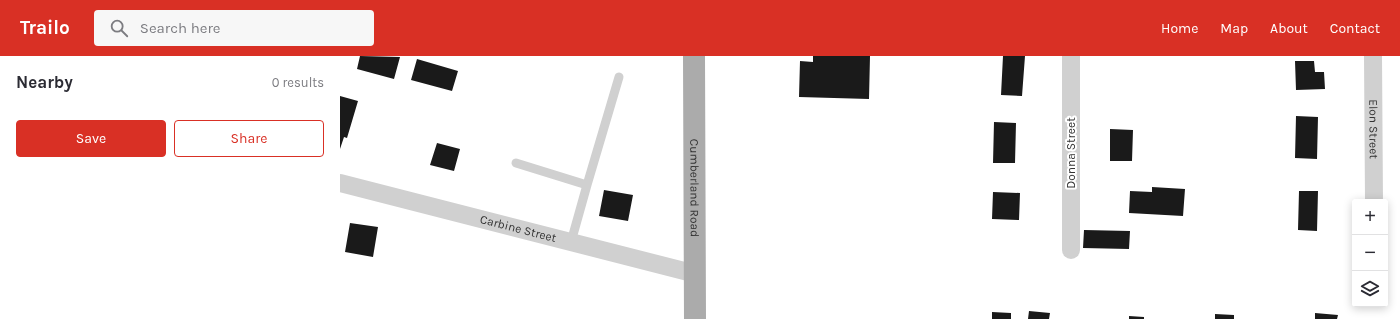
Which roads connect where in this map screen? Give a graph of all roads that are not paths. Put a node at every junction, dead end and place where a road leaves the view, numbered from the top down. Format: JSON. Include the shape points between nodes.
{"nodes":[{"id":1,"x":694,"y":56,"type":"edge"},
{"id":2,"x":1071,"y":56,"type":"edge"},
{"id":3,"x":1373,"y":56,"type":"edge"},
{"id":4,"x":618,"y":77,"type":"dead end"},
{"id":5,"x":516,"y":163,"type":"dead end"},
{"id":6,"x":340,"y":183,"type":"edge"},
{"id":7,"x":587,"y":185,"type":"junction"},
{"id":8,"x":1374,"y":199,"type":"edge"},
{"id":9,"x":571,"y":242,"type":"junction"},
{"id":10,"x":1071,"y":250,"type":"dead end"},
{"id":11,"x":696,"y":274,"type":"junction"},
{"id":12,"x":695,"y":319,"type":"edge"}],
"edges":[{"from":1,"to":11,"type":"main road","name":"Cumberland Road"},
{"from":2,"to":10,"type":"street","name":"Donna Street"},
{"from":3,"to":8,"type":"street","name":"Elon Street"},
{"from":4,"to":7,"type":"lane"},
{"from":5,"to":7,"type":"lane"},
{"from":6,"to":9,"type":"street","name":"Carbine Street"},
{"from":7,"to":9,"type":"lane"},
{"from":9,"to":11,"type":"street","name":"Carbine Street"},
{"from":11,"to":12,"type":"main road","name":"Cumberland Road"}]}
